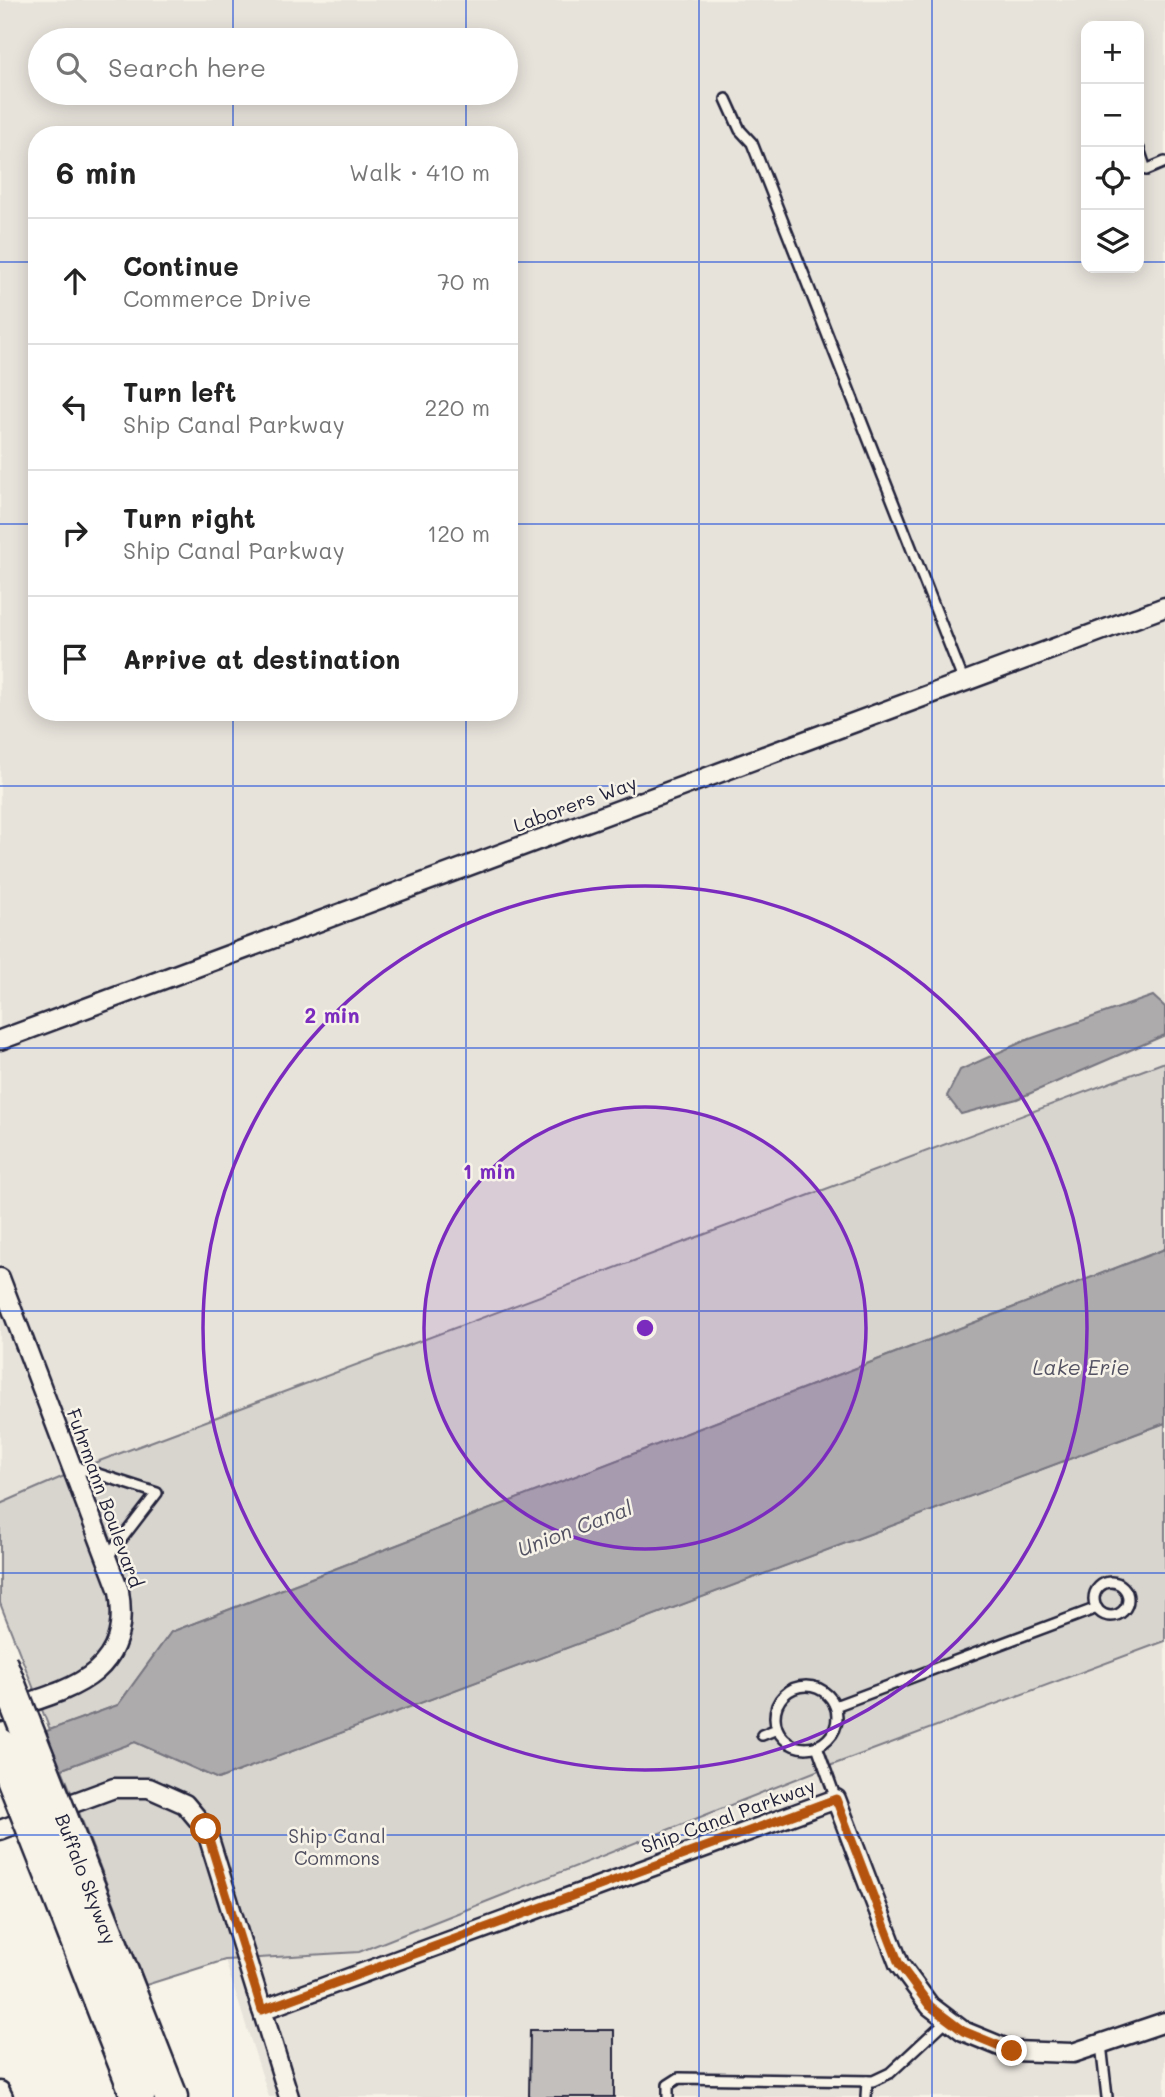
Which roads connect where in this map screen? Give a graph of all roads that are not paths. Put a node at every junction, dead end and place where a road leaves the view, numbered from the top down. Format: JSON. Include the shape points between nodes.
{"nodes":[{"id":1,"x":726,"y":99,"type":"dead end"},
{"id":2,"x":1165,"y":162,"type":"edge"},
{"id":3,"x":1144,"y":164,"type":"edge"},
{"id":4,"x":1165,"y":607,"type":"edge"},
{"id":5,"x":964,"y":682,"type":"junction"},
{"id":6,"x":0,"y":1040,"type":"edge"},
{"id":7,"x":0,"y":1278,"type":"edge"},
{"id":8,"x":71,"y":1465,"type":"junction"},
{"id":9,"x":107,"y":1558,"type":"junction"},
{"id":10,"x":1097,"y":1608,"type":"dead end"},
{"id":11,"x":0,"y":1661,"type":"edge"},
{"id":12,"x":835,"y":1706,"type":"junction"},
{"id":13,"x":0,"y":1712,"type":"edge"},
{"id":14,"x":777,"y":1729,"type":"junction"},
{"id":15,"x":762,"y":1735,"type":"dead end"},
{"id":16,"x":0,"y":1745,"type":"edge"},
{"id":17,"x":817,"y":1746,"type":"junction"},
{"id":18,"x":836,"y":1799,"type":"junction"},
{"id":19,"x":0,"y":1829,"type":"edge"},
{"id":20,"x":69,"y":1878,"type":"junction"},
{"id":21,"x":262,"y":2010,"type":"junction"},
{"id":22,"x":948,"y":2019,"type":"junction"},
{"id":23,"x":1165,"y":2022,"type":"edge"},
{"id":24,"x":1101,"y":2044,"type":"junction"},
{"id":25,"x":867,"y":2081,"type":"junction"},
{"id":26,"x":0,"y":2091,"type":"edge"},
{"id":27,"x":3,"y":2097,"type":"edge"},
{"id":28,"x":138,"y":2097,"type":"edge"},
{"id":29,"x":171,"y":2097,"type":"edge"},
{"id":30,"x":289,"y":2097,"type":"edge"},
{"id":31,"x":668,"y":2097,"type":"edge"},
{"id":32,"x":866,"y":2097,"type":"edge"},
{"id":33,"x":1107,"y":2097,"type":"edge"}],
"edges":[{"from":1,"to":5,"type":"lane","via":[[740,130],[752,143]]},
{"from":2,"to":3,"type":"lane","via":[[1146,170]]},
{"from":4,"to":5,"type":"street","name":"Laborers Way"},
{"from":5,"to":6,"type":"street","name":"Laborers Way"},
{"from":7,"to":8,"type":"street","name":"Fuhrmann Boulevard"},
{"from":8,"to":9,"type":"street","name":"Fuhrmann Boulevard"},
{"from":8,"to":9,"type":"lane","via":[[157,1493]]},
{"from":9,"to":13,"type":"street","name":"Fuhrmann Boulevard","via":[[119,1591],[122,1620],[100,1669],[82,1683]]},
{"from":10,"to":12,"type":"lane"},
{"from":11,"to":20,"type":"highway","name":"Buffalo Skyway","bridge":true},
{"from":12,"to":14,"type":"lane","via":[[814,1687],[795,1688],[786,1693],[776,1710]]},
{"from":12,"to":17,"type":"lane","via":[[836,1726]]},
{"from":14,"to":15,"type":"lane"},
{"from":14,"to":17,"type":"lane","via":[[798,1747]]},
{"from":16,"to":20,"type":"highway","name":"Buffalo Skyway","bridge":true},
{"from":17,"to":18,"type":"lane"},
{"from":18,"to":21,"type":"street","name":"Ship Canal Parkway"},
{"from":18,"to":22,"type":"street","name":"Ship Canal Parkway","via":[[899,1964],[930,2006]]},
{"from":19,"to":21,"type":"street","via":[[114,1788],[149,1788],[185,1804],[206,1829]]},
{"from":20,"to":28,"type":"highway","name":"Buffalo Skyway"},
{"from":20,"to":29,"type":"highway","name":"Buffalo Skyway"},
{"from":21,"to":30,"type":"street"},
{"from":22,"to":24,"type":"street","name":"Ship Canal Parkway","via":[[963,2031],[1012,2051],[1073,2053]]},
{"from":22,"to":25,"type":"lane","via":[[890,2073]]},
{"from":23,"to":24,"type":"street","name":"Ship Canal Parkway"},
{"from":24,"to":33,"type":"lane"},
{"from":25,"to":31,"type":"lane","via":[[679,2078],[668,2085]]},
{"from":25,"to":32,"type":"lane"},
{"from":26,"to":27,"type":"street"}]}
